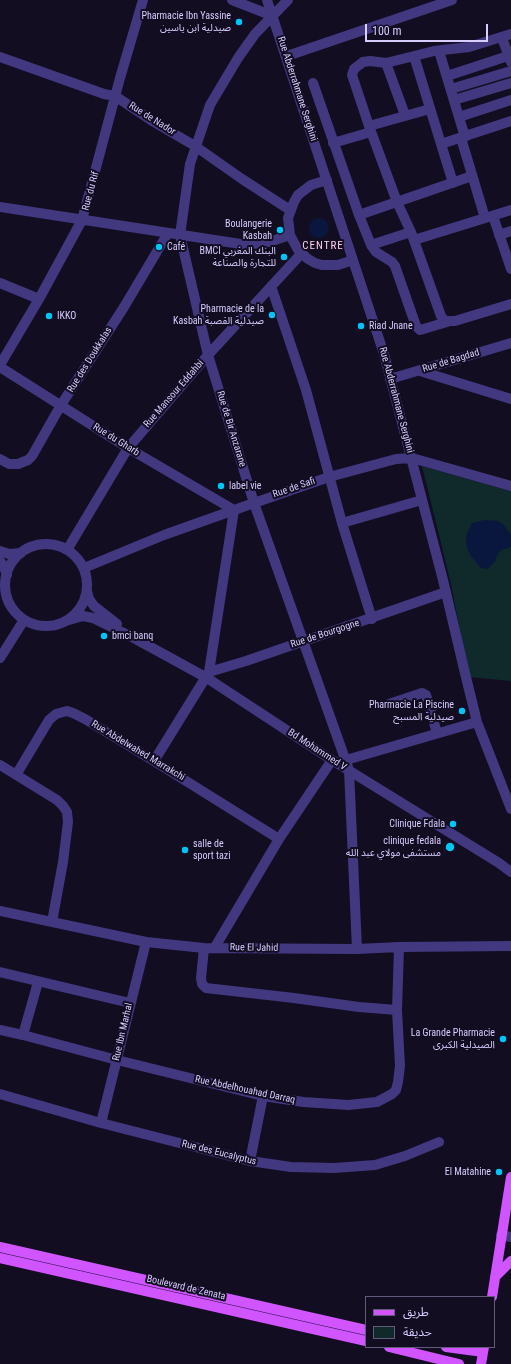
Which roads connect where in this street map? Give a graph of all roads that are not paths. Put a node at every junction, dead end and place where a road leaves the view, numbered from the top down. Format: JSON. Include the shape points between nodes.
{"nodes":[{"id":1,"x":143,"y":0,"type":"edge"},
{"id":2,"x":232,"y":0,"type":"edge"},
{"id":3,"x":267,"y":0,"type":"edge"},
{"id":4,"x":288,"y":0,"type":"edge"},
{"id":5,"x":452,"y":0,"type":"edge"},
{"id":6,"x":273,"y":16,"type":"junction"},
{"id":7,"x":506,"y":36,"type":"edge"},
{"id":8,"x":439,"y":51,"type":"junction"},
{"id":9,"x":287,"y":56,"type":"junction"},
{"id":10,"x":414,"y":56,"type":"junction"},
{"id":11,"x":0,"y":57,"type":"edge"},
{"id":12,"x":510,"y":58,"type":"edge"},
{"id":13,"x":386,"y":63,"type":"junction"},
{"id":14,"x":511,"y":71,"type":"edge"},
{"id":15,"x":447,"y":76,"type":"junction"},
{"id":16,"x":313,"y":83,"type":"dead end"},
{"id":17,"x":511,"y":83,"type":"edge"},
{"id":18,"x":451,"y":89,"type":"junction"},
{"id":19,"x":115,"y":96,"type":"junction"},
{"id":20,"x":454,"y":100,"type":"junction"},
{"id":21,"x":511,"y":100,"type":"edge"},
{"id":22,"x":430,"y":109,"type":"junction"},
{"id":23,"x":405,"y":115,"type":"junction"},
{"id":24,"x":459,"y":117,"type":"junction"},
{"id":25,"x":511,"y":121,"type":"edge"},
{"id":26,"x":370,"y":129,"type":"junction"},
{"id":27,"x":463,"y":138,"type":"junction"},
{"id":28,"x":334,"y":143,"type":"junction"},
{"id":29,"x":441,"y":144,"type":"junction"},
{"id":30,"x":195,"y":146,"type":"junction"},
{"id":31,"x":472,"y":176,"type":"junction"},
{"id":32,"x":327,"y":180,"type":"junction"},
{"id":33,"x":453,"y":183,"type":"junction"},
{"id":34,"x":397,"y":202,"type":"junction"},
{"id":35,"x":0,"y":207,"type":"edge"},
{"id":36,"x":290,"y":210,"type":"junction"},
{"id":37,"x":511,"y":210,"type":"edge"},
{"id":38,"x":359,"y":214,"type":"junction"},
{"id":39,"x":489,"y":217,"type":"junction"},
{"id":40,"x":82,"y":220,"type":"junction"},
{"id":41,"x":511,"y":231,"type":"edge"},
{"id":42,"x":168,"y":233,"type":"junction"},
{"id":43,"x":180,"y":235,"type":"junction"},
{"id":44,"x":290,"y":235,"type":"junction"},
{"id":45,"x":499,"y":235,"type":"junction"},
{"id":46,"x":412,"y":236,"type":"junction"},
{"id":47,"x":371,"y":246,"type":"junction"},
{"id":48,"x":508,"y":252,"type":"edge"},
{"id":49,"x":302,"y":254,"type":"junction"},
{"id":50,"x":353,"y":260,"type":"junction"},
{"id":51,"x":511,"y":269,"type":"edge"},
{"id":52,"x":0,"y":283,"type":"edge"},
{"id":53,"x":271,"y":286,"type":"junction"},
{"id":54,"x":39,"y":299,"type":"junction"},
{"id":55,"x":511,"y":304,"type":"edge"},
{"id":56,"x":447,"y":322,"type":"junction"},
{"id":57,"x":511,"y":343,"type":"edge"},
{"id":58,"x":208,"y":355,"type":"junction"},
{"id":59,"x":0,"y":366,"type":"edge"},
{"id":60,"x":420,"y":371,"type":"junction"},
{"id":61,"x":390,"y":379,"type":"junction"},
{"id":62,"x":511,"y":399,"type":"edge"},
{"id":63,"x":62,"y":405,"type":"junction"},
{"id":64,"x":128,"y":448,"type":"junction"},
{"id":65,"x":412,"y":458,"type":"junction"},
{"id":66,"x":0,"y":459,"type":"edge"},
{"id":67,"x":329,"y":476,"type":"junction"},
{"id":68,"x":511,"y":486,"type":"edge"},
{"id":69,"x":422,"y":500,"type":"junction"},
{"id":70,"x":254,"y":503,"type":"junction"},
{"id":71,"x":234,"y":510,"type":"junction"},
{"id":72,"x":342,"y":523,"type":"junction"},
{"id":73,"x":67,"y":550,"type":"junction"},
{"id":74,"x":0,"y":551,"type":"edge"},
{"id":75,"x":21,"y":554,"type":"junction"},
{"id":76,"x":0,"y":562,"type":"edge"},
{"id":77,"x":84,"y":568,"type":"junction"},
{"id":78,"x":7,"y":575,"type":"junction"},
{"id":79,"x":87,"y":591,"type":"junction"},
{"id":80,"x":446,"y":592,"type":"junction"},
{"id":81,"x":3,"y":597,"type":"edge"},
{"id":82,"x":372,"y":619,"type":"junction"},
{"id":83,"x":24,"y":620,"type":"junction"},
{"id":84,"x":69,"y":620,"type":"junction"},
{"id":85,"x":134,"y":638,"type":"junction"},
{"id":86,"x":302,"y":641,"type":"junction"},
{"id":87,"x":0,"y":658,"type":"edge"},
{"id":88,"x":208,"y":675,"type":"junction"},
{"id":89,"x":389,"y":704,"type":"dead end"},
{"id":90,"x":477,"y":722,"type":"junction"},
{"id":91,"x":437,"y":734,"type":"junction"},
{"id":92,"x":332,"y":760,"type":"junction"},
{"id":93,"x":346,"y":760,"type":"junction"},
{"id":94,"x":154,"y":761,"type":"junction"},
{"id":95,"x":0,"y":765,"type":"edge"},
{"id":96,"x":349,"y":770,"type":"junction"},
{"id":97,"x":16,"y":775,"type":"junction"},
{"id":98,"x":511,"y":809,"type":"edge"},
{"id":99,"x":280,"y":839,"type":"junction"},
{"id":100,"x":499,"y":863,"type":"junction"},
{"id":101,"x":511,"y":865,"type":"edge"},
{"id":102,"x":511,"y":872,"type":"edge"},
{"id":103,"x":0,"y":911,"type":"edge"},
{"id":104,"x":52,"y":922,"type":"junction"},
{"id":105,"x":146,"y":942,"type":"junction"},
{"id":106,"x":511,"y":946,"type":"edge"},
{"id":107,"x":215,"y":947,"type":"junction"},
{"id":108,"x":399,"y":947,"type":"junction"},
{"id":109,"x":204,"y":948,"type":"junction"},
{"id":110,"x":357,"y":949,"type":"junction"},
{"id":111,"x":0,"y":972,"type":"edge"},
{"id":112,"x":38,"y":982,"type":"junction"},
{"id":113,"x":130,"y":1003,"type":"junction"},
{"id":114,"x":397,"y":1010,"type":"junction"},
{"id":115,"x":0,"y":1030,"type":"edge"},
{"id":116,"x":23,"y":1035,"type":"junction"},
{"id":117,"x":117,"y":1060,"type":"junction"},
{"id":118,"x":0,"y":1094,"type":"edge"},
{"id":119,"x":263,"y":1096,"type":"junction"},
{"id":120,"x":101,"y":1123,"type":"junction"},
{"id":121,"x":439,"y":1142,"type":"dead end"},
{"id":122,"x":250,"y":1161,"type":"junction"},
{"id":123,"x":511,"y":1177,"type":"edge"},
{"id":124,"x":506,"y":1236,"type":"edge"},
{"id":125,"x":0,"y":1247,"type":"edge"},
{"id":126,"x":0,"y":1258,"type":"edge"},
{"id":127,"x":511,"y":1261,"type":"edge"},
{"id":128,"x":494,"y":1278,"type":"junction"},
{"id":129,"x":492,"y":1296,"type":"edge"},
{"id":130,"x":267,"y":1308,"type":"junction"},
{"id":131,"x":265,"y":1318,"type":"junction"},
{"id":132,"x":365,"y":1330,"type":"edge"},
{"id":133,"x":365,"y":1341,"type":"edge"},
{"id":134,"x":393,"y":1348,"type":"edge"},
{"id":135,"x":450,"y":1348,"type":"edge"},
{"id":136,"x":484,"y":1350,"type":"edge"},
{"id":137,"x":455,"y":1363,"type":"edge"},
{"id":138,"x":482,"y":1364,"type":"edge"}],
"edges":[{"from":1,"to":19,"type":"street","name":"Rue du Rif"},
{"from":2,"to":6,"type":"street"},
{"from":3,"to":6,"type":"street","name":"Rue Abderrahmane Serghini"},
{"from":4,"to":6,"type":"street","name":"Rue de Bir Anzarane"},
{"from":5,"to":9,"type":"street"},
{"from":6,"to":9,"type":"street","name":"Rue Abderrahmane Serghini"},
{"from":6,"to":30,"type":"street","name":"Rue de Bir Anzarane","via":[[255,34],[224,80],[210,105]]},
{"from":7,"to":8,"type":"street","via":[[469,47]]},
{"from":7,"to":12,"type":"street"},
{"from":8,"to":10,"type":"street"},
{"from":8,"to":15,"type":"street"},
{"from":9,"to":32,"type":"street","name":"Rue Abderrahmane Serghini"},
{"from":10,"to":13,"type":"street"},
{"from":10,"to":22,"type":"street"},
{"from":11,"to":19,"type":"street","name":"Rue de Nador"},
{"from":12,"to":15,"type":"street"},
{"from":13,"to":23,"type":"street"},
{"from":13,"to":26,"type":"street","via":[[364,62],[353,71]]},
{"from":14,"to":18,"type":"street"},
{"from":15,"to":18,"type":"street"},
{"from":16,"to":28,"type":"street"},
{"from":17,"to":20,"type":"street"},
{"from":18,"to":20,"type":"street"},
{"from":19,"to":30,"type":"street","name":"Rue de Nador"},
{"from":19,"to":40,"type":"street","name":"Rue du Rif"},
{"from":20,"to":24,"type":"street"},
{"from":21,"to":24,"type":"street"},
{"from":22,"to":23,"type":"street"},
{"from":22,"to":29,"type":"street"},
{"from":23,"to":26,"type":"street"},
{"from":24,"to":27,"type":"street"},
{"from":25,"to":27,"type":"street"},
{"from":26,"to":28,"type":"street"},
{"from":26,"to":34,"type":"street"},
{"from":27,"to":29,"type":"street"},
{"from":27,"to":31,"type":"street"},
{"from":28,"to":38,"type":"street"},
{"from":29,"to":33,"type":"street"},
{"from":30,"to":36,"type":"street","name":"Rue de Nador"},
{"from":30,"to":43,"type":"street","name":"Rue de Bir Anzarane"},
{"from":31,"to":33,"type":"street"},
{"from":31,"to":39,"type":"street"},
{"from":32,"to":36,"type":"street","via":[[315,183],[304,190],[298,195]]},
{"from":32,"to":50,"type":"street","name":"Rue Abderrahmane Serghini"},
{"from":33,"to":34,"type":"street"},
{"from":34,"to":38,"type":"street"},
{"from":34,"to":46,"type":"street"},
{"from":35,"to":40,"type":"street"},
{"from":36,"to":44,"type":"street"},
{"from":37,"to":39,"type":"street"},
{"from":38,"to":47,"type":"street"},
{"from":39,"to":45,"type":"street"},
{"from":39,"to":46,"type":"street"},
{"from":40,"to":42,"type":"street"},
{"from":40,"to":54,"type":"street","name":"Rue du Rif"},
{"from":41,"to":45,"type":"street"},
{"from":42,"to":43,"type":"street"},
{"from":42,"to":63,"type":"street","name":"Rue des Doukkalas"},
{"from":43,"to":44,"type":"street","via":[[246,245],[269,242]]},
{"from":43,"to":58,"type":"street","name":"Rue de Bir Anzarane"},
{"from":44,"to":49,"type":"street"},
{"from":45,"to":48,"type":"street"},
{"from":46,"to":47,"type":"street"},
{"from":46,"to":56,"type":"street","via":[[438,308]]},
{"from":47,"to":56,"type":"street","via":[[395,266],[419,330]]},
{"from":48,"to":51,"type":"street"},
{"from":49,"to":50,"type":"street","via":[[322,265],[338,265]]},
{"from":49,"to":53,"type":"street","name":"Rue Mansour Eddahbi"},
{"from":50,"to":61,"type":"street","name":"Rue Abderrahmane Serghini"},
{"from":52,"to":54,"type":"street"},
{"from":53,"to":58,"type":"street","name":"Rue Mansour Eddahbi"},
{"from":53,"to":67,"type":"street","via":[[306,390]]},
{"from":54,"to":59,"type":"street","name":"Rue du Rif"},
{"from":55,"to":56,"type":"street"},
{"from":57,"to":60,"type":"street","name":"Rue de Bagdad"},
{"from":58,"to":64,"type":"street","name":"Rue Mansour Eddahbi"},
{"from":58,"to":70,"type":"street","name":"Rue de Bir Anzarane"},
{"from":59,"to":63,"type":"street","name":"Rue du Gharb"},
{"from":60,"to":61,"type":"street","name":"Rue de Bagdad"},
{"from":60,"to":62,"type":"street"},
{"from":61,"to":65,"type":"street","name":"Rue Abderrahmane Serghini"},
{"from":63,"to":64,"type":"street","name":"Rue du Gharb"},
{"from":63,"to":66,"type":"street","name":"Rue des Doukkalas","via":[[28,460],[22,464],[9,464]]},
{"from":64,"to":71,"type":"street","name":"Rue du Gharb"},
{"from":64,"to":73,"type":"street","name":"Rue Mansour Eddahbi"},
{"from":65,"to":67,"type":"street","name":"Rue de Safi","via":[[396,459]]},
{"from":65,"to":68,"type":"street","name":"Rue de Safi"},
{"from":65,"to":69,"type":"street","name":"Rue Abderrahmane Serghini"},
{"from":67,"to":70,"type":"street","name":"Rue de Safi"},
{"from":67,"to":72,"type":"street"},
{"from":69,"to":72,"type":"street"},
{"from":69,"to":80,"type":"street","name":"Rue Abderrahmane Serghini"},
{"from":70,"to":71,"type":"street","name":"Rue de Safi"},
{"from":70,"to":86,"type":"street","name":"Rue de Bir Anzarane"},
{"from":71,"to":77,"type":"street","name":"Rue de Safi"},
{"from":71,"to":88,"type":"street"},
{"from":72,"to":82,"type":"street"},
{"from":73,"to":75,"type":"street","via":[[48,544],[29,548]]},
{"from":73,"to":77,"type":"street"},
{"from":74,"to":75,"type":"street"},
{"from":75,"to":78,"type":"street"},
{"from":76,"to":78,"type":"street"},
{"from":77,"to":79,"type":"street"},
{"from":78,"to":81,"type":"street"},
{"from":79,"to":84,"type":"street","via":[[78,612]]},
{"from":79,"to":85,"type":"street","name":"Bd Mohammed V","via":[[94,606]]},
{"from":80,"to":82,"type":"street","name":"Rue de Bourgogne"},
{"from":80,"to":90,"type":"street","name":"Rue Abderrahmane Serghini"},
{"from":81,"to":83,"type":"street"},
{"from":82,"to":86,"type":"street","name":"Rue de Bourgogne"},
{"from":83,"to":84,"type":"street","via":[[34,625],[46,626],[58,625]]},
{"from":83,"to":87,"type":"street"},
{"from":84,"to":85,"type":"street","name":"Bd Mohammed V","via":[[88,616]]},
{"from":85,"to":88,"type":"street","name":"Bd Mohammed V"},
{"from":86,"to":88,"type":"street","name":"Rue de Bourgogne"},
{"from":86,"to":93,"type":"street","name":"Rue de Bir Anzarane"},
{"from":88,"to":92,"type":"street","name":"Bd Mohammed V"},
{"from":88,"to":94,"type":"street"},
{"from":89,"to":91,"type":"street","via":[[422,693],[426,695]]},
{"from":90,"to":91,"type":"street"},
{"from":90,"to":98,"type":"street","name":"Rue Abderrahmane Serghini"},
{"from":91,"to":93,"type":"street"},
{"from":92,"to":96,"type":"street","name":"Bd Mohammed V"},
{"from":92,"to":99,"type":"street"},
{"from":93,"to":96,"type":"street","name":"Rue de Bir Anzarane"},
{"from":94,"to":97,"type":"street","name":"Rue Abdelwahed Marrakchi","via":[[68,711],[56,714],[49,720]]},
{"from":94,"to":99,"type":"street","name":"Rue Abdelwahed Marrakchi"},
{"from":95,"to":97,"type":"street"},
{"from":96,"to":100,"type":"street","name":"Bd Mohammed V"},
{"from":96,"to":110,"type":"street","name":"Rue de Bir Anzarane"},
{"from":97,"to":104,"type":"street","via":[[57,800],[66,812],[68,822],[63,862]]},
{"from":99,"to":107,"type":"street"},
{"from":100,"to":101,"type":"street","name":"Bd Mohammed V"},
{"from":100,"to":102,"type":"street","name":"Bd Mohammed V"},
{"from":103,"to":104,"type":"street","name":"Rue El Jahid"},
{"from":104,"to":105,"type":"street","name":"Rue El Jahid"},
{"from":105,"to":109,"type":"street","name":"Rue El Jahid"},
{"from":105,"to":113,"type":"street","name":"Rue Ibn Marhal"},
{"from":106,"to":108,"type":"street","name":"Rue El Jahid"},
{"from":107,"to":109,"type":"street","name":"Rue El Jahid"},
{"from":107,"to":110,"type":"street","name":"Rue El Jahid"},
{"from":108,"to":110,"type":"street","name":"Rue El Jahid"},
{"from":108,"to":114,"type":"street","name":"Rue Abdelhouahad Darraq"},
{"from":109,"to":114,"type":"street","via":[[201,978],[206,988]]},
{"from":111,"to":112,"type":"street"},
{"from":112,"to":113,"type":"street"},
{"from":112,"to":116,"type":"street"},
{"from":113,"to":117,"type":"street","name":"Rue Ibn Marhal"},
{"from":114,"to":119,"type":"street","name":"Rue Abdelhouahad Darraq","via":[[400,1066],[396,1090],[387,1097],[377,1102],[348,1105]]},
{"from":115,"to":116,"type":"street","name":"Rue Abdelhouahad Darraq"},
{"from":116,"to":117,"type":"street","name":"Rue Abdelhouahad Darraq"},
{"from":117,"to":119,"type":"street","name":"Rue Abdelhouahad Darraq"},
{"from":117,"to":120,"type":"street","name":"Rue Ibn Marhal"},
{"from":118,"to":120,"type":"street","name":"Rue des Eucalyptus"},
{"from":119,"to":122,"type":"street"},
{"from":120,"to":122,"type":"street","name":"Rue des Eucalyptus"},
{"from":121,"to":122,"type":"street","name":"Rue des Eucalyptus","via":[[384,1163],[363,1167],[297,1168]]},
{"from":123,"to":124,"type":"main road"},
{"from":124,"to":128,"type":"main road"},
{"from":125,"to":130,"type":"main road","name":"Boulevard de Zenata"},
{"from":126,"to":131,"type":"main road","name":"Boulevard de Zenata"},
{"from":127,"to":128,"type":"main road"},
{"from":128,"to":129,"type":"main road"},
{"from":130,"to":131,"type":"main road"},
{"from":130,"to":132,"type":"main road","name":"Boulevard de Zenata"},
{"from":131,"to":133,"type":"main road","name":"Boulevard de Zenata"},
{"from":134,"to":137,"type":"main road"},
{"from":135,"to":136,"type":"main road"},
{"from":135,"to":137,"type":"main road"},
{"from":136,"to":138,"type":"main road"}]}
